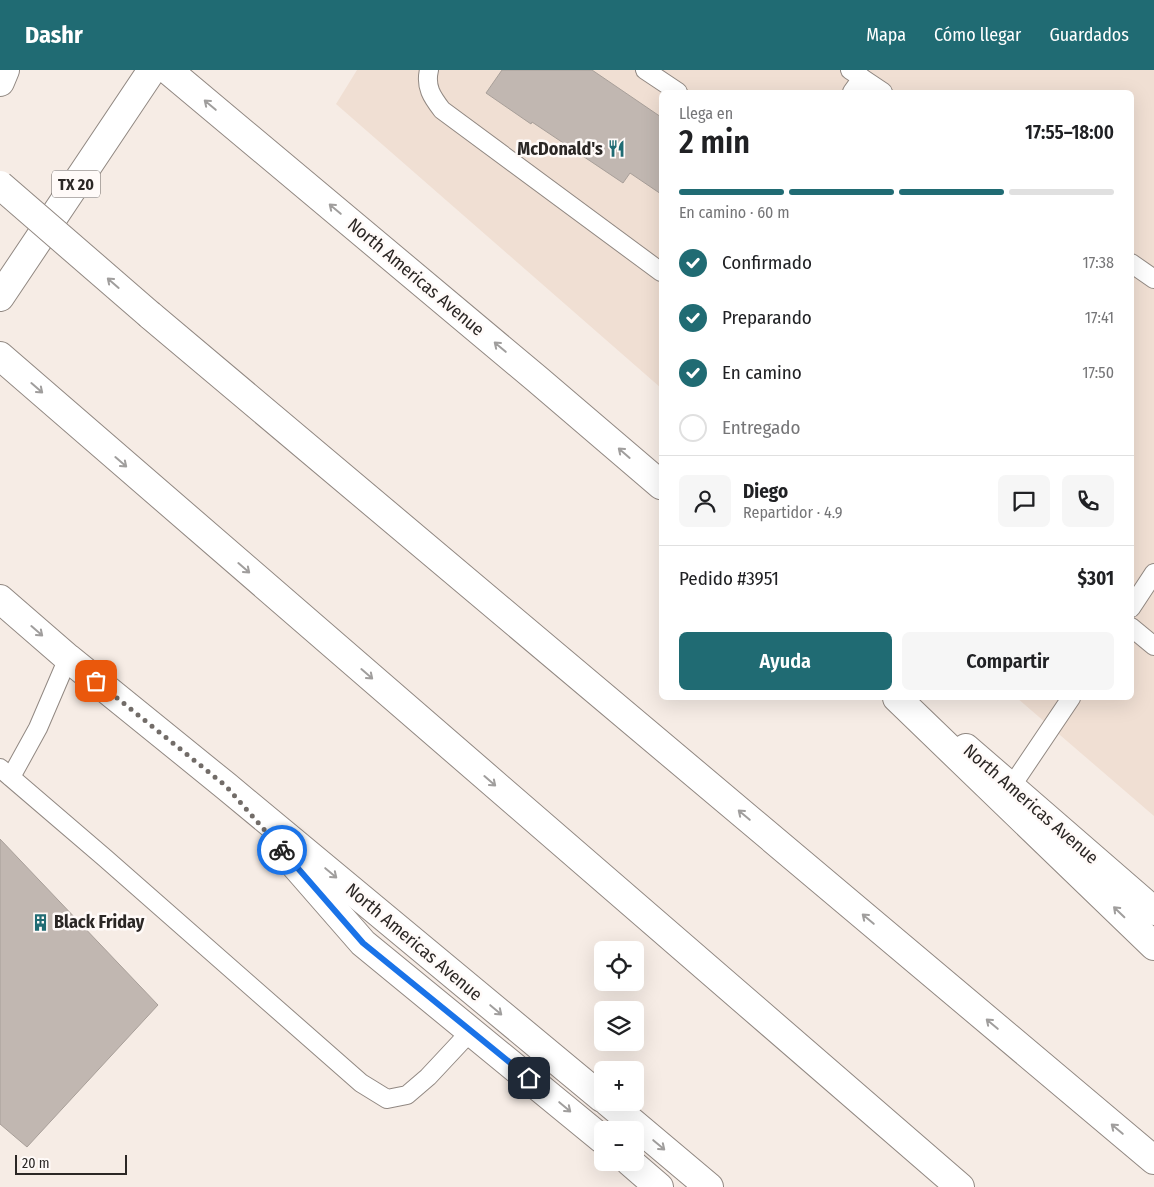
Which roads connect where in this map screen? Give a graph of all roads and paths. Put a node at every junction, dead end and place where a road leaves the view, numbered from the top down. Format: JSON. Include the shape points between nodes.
{"nodes":[{"id":1,"x":5,"y":70,"type":"edge"},
{"id":2,"x":152,"y":70,"type":"edge"},
{"id":3,"x":168,"y":70,"type":"edge"},
{"id":4,"x":430,"y":70,"type":"edge"},
{"id":5,"x":645,"y":70,"type":"edge"},
{"id":6,"x":855,"y":80,"type":"edge"},
{"id":7,"x":0,"y":82,"type":"edge"},
{"id":8,"x":675,"y":90,"type":"edge"},
{"id":9,"x":878,"y":90,"type":"edge"},
{"id":10,"x":0,"y":185,"type":"edge"},
{"id":11,"x":1134,"y":265,"type":"edge"},
{"id":12,"x":659,"y":268,"type":"edge"},
{"id":13,"x":1154,"y":279,"type":"edge"},
{"id":14,"x":0,"y":297,"type":"edge"},
{"id":15,"x":0,"y":356,"type":"edge"},
{"id":16,"x":659,"y":483,"type":"edge"},
{"id":17,"x":1154,"y":574,"type":"edge"},
{"id":18,"x":0,"y":599,"type":"edge"},
{"id":19,"x":1134,"y":604,"type":"edge"},
{"id":20,"x":1134,"y":629,"type":"edge"},
{"id":21,"x":1154,"y":646,"type":"edge"},
{"id":22,"x":68,"y":658,"type":"junction"},
{"id":23,"x":899,"y":700,"type":"edge"},
{"id":24,"x":909,"y":700,"type":"edge"},
{"id":25,"x":1070,"y":700,"type":"edge"},
{"id":26,"x":5,"y":772,"type":"edge"},
{"id":27,"x":226,"y":786,"type":"junction"},
{"id":28,"x":1011,"y":788,"type":"junction"},
{"id":29,"x":1154,"y":911,"type":"edge"},
{"id":30,"x":1154,"y":946,"type":"edge"},
{"id":31,"x":471,"y":1031,"type":"junction"},
{"id":32,"x":594,"y":1091,"type":"edge"},
{"id":33,"x":619,"y":1111,"type":"edge"},
{"id":34,"x":594,"y":1133,"type":"edge"},
{"id":35,"x":1154,"y":1160,"type":"edge"},
{"id":36,"x":640,"y":1171,"type":"edge"},
{"id":37,"x":659,"y":1187,"type":"edge"},
{"id":38,"x":709,"y":1187,"type":"edge"},
{"id":39,"x":960,"y":1187,"type":"edge"}],
"edges":[{"from":1,"to":7,"type":"main road"},
{"from":2,"to":14,"type":"main road","number":"TX 20"},
{"from":16,"to":3,"type":"main road","name":"North Americas Avenue","one_way":true},
{"from":4,"to":12,"type":"lane","via":[[427,85],[442,110]]},
{"from":5,"to":8,"type":"lane"},
{"from":6,"to":9,"type":"lane"},
{"from":35,"to":10,"type":"main road","one_way":true,"bridge":true},
{"from":11,"to":13,"type":"lane"},
{"from":15,"to":39,"type":"main road","one_way":true},
{"from":17,"to":19,"type":"lane"},
{"from":18,"to":22,"type":"main road","name":"North Americas Avenue","one_way":true},
{"from":20,"to":21,"type":"lane"},
{"from":22,"to":26,"type":"lane","via":[[38,728]]},
{"from":22,"to":27,"type":"main road","name":"North Americas Avenue"},
{"from":30,"to":23,"type":"main road","one_way":true},
{"from":24,"to":28,"type":"main road","name":"North Americas Avenue"},
{"from":25,"to":28,"type":"lane"},
{"from":26,"to":31,"type":"lane","via":[[360,1083],[387,1099],[407,1095]]},
{"from":27,"to":31,"type":"main road","name":"North Americas Avenue","via":[[363,943]]},
{"from":27,"to":32,"type":"main road","name":"North Americas Avenue","one_way":true},
{"from":28,"to":29,"type":"main road","name":"North Americas Avenue"},
{"from":31,"to":34,"type":"main road","name":"North Americas Avenue","one_way":true},
{"from":33,"to":38,"type":"main road","one_way":true},
{"from":36,"to":37,"type":"main road"}]}
